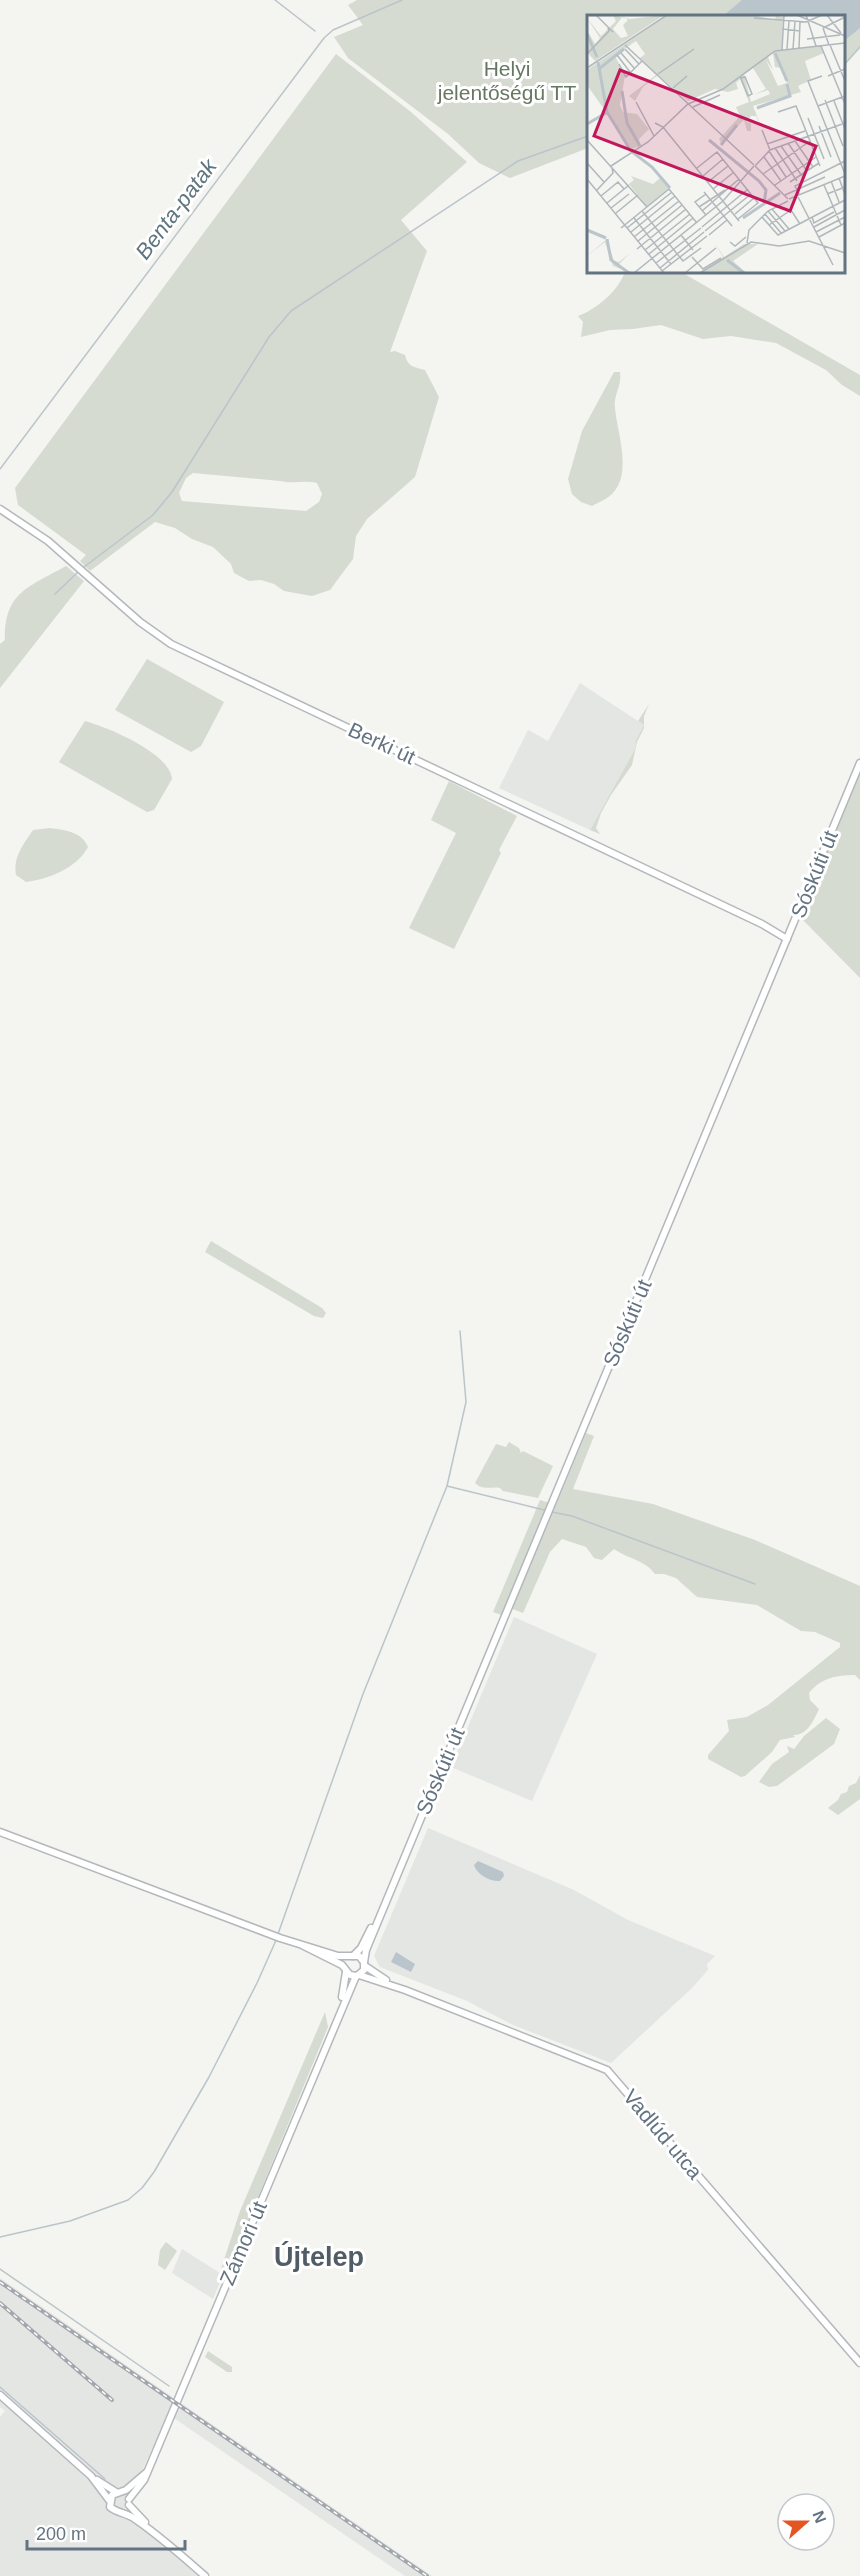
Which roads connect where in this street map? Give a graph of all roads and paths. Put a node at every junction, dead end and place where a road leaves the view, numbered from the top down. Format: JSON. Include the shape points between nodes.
{"nodes":[{"id":1,"x":0,"y":509,"type":"edge"},
{"id":2,"x":860,"y":763,"type":"edge"},
{"id":3,"x":788,"y":939,"type":"junction"},
{"id":4,"x":0,"y":1832,"type":"edge"},
{"id":5,"x":394,"y":1882,"type":"junction"},
{"id":6,"x":302,"y":1945,"type":"junction"},
{"id":7,"x":351,"y":1956,"type":"junction"},
{"id":8,"x":364,"y":1964,"type":"junction"},
{"id":9,"x":345,"y":1969,"type":"junction"},
{"id":10,"x":357,"y":1976,"type":"junction"},
{"id":11,"x":405,"y":1990,"type":"junction"},
{"id":12,"x":338,"y":2015,"type":"junction"},
{"id":13,"x":860,"y":2363,"type":"edge"},
{"id":14,"x":0,"y":2395,"type":"edge"},
{"id":15,"x":147,"y":2472,"type":"junction"},
{"id":16,"x":91,"y":2476,"type":"junction"},
{"id":17,"x":119,"y":2492,"type":"junction"},
{"id":18,"x":109,"y":2500,"type":"junction"},
{"id":19,"x":129,"y":2502,"type":"junction"},
{"id":20,"x":122,"y":2512,"type":"junction"},
{"id":21,"x":156,"y":2533,"type":"junction"},
{"id":22,"x":206,"y":2576,"type":"edge"}],
"edges":[{"from":1,"to":3,"type":"main road","name":"Berki út","via":[[48,541],[140,622],[177,647]]},
{"from":2,"to":3,"type":"main road","name":"Sóskúti út"},
{"from":3,"to":5,"type":"main road","name":"Sóskúti út"},
{"from":4,"to":6,"type":"main road"},
{"from":5,"to":7,"type":"main road","name":"Sóskúti út","via":[[361,1948]]},
{"from":5,"to":8,"type":"main road","name":"Sóskúti út"},
{"from":6,"to":7,"type":"main road","name":"Vadlúd utca"},
{"from":6,"to":9,"type":"main road","name":"Vadlúd utca"},
{"from":7,"to":8,"type":"main road","name":"Vadlúd utca","via":[[359,1956]]},
{"from":7,"to":9,"type":"main road","name":"Sóskúti út"},
{"from":8,"to":10,"type":"main road","name":"Sóskúti út"},
{"from":8,"to":11,"type":"main road","name":"Vadlúd utca"},
{"from":9,"to":10,"type":"main road","name":"Vadlúd utca"},
{"from":9,"to":12,"type":"main road","name":"Zámori út"},
{"from":10,"to":11,"type":"main road","name":"Vadlúd utca"},
{"from":10,"to":12,"type":"main road","name":"Zámori út"},
{"from":11,"to":13,"type":"main road","name":"Vadlúd utca","via":[[607,2070]]},
{"from":12,"to":15,"type":"main road","name":"Zámori út"},
{"from":14,"to":16,"type":"main road"},
{"from":15,"to":17,"type":"main road","name":"Zámori út"},
{"from":15,"to":19,"type":"main road","name":"Zámori út"},
{"from":16,"to":17,"type":"main road"},
{"from":16,"to":18,"type":"main road"},
{"from":17,"to":18,"type":"main road","name":"Zámori út"},
{"from":17,"to":19,"type":"main road"},
{"from":18,"to":20,"type":"main road","via":[[112,2509]]},
{"from":19,"to":20,"type":"main road","name":"Zámori út"},
{"from":19,"to":21,"type":"main road"},
{"from":20,"to":21,"type":"main road"},
{"from":21,"to":22,"type":"main road"}]}
